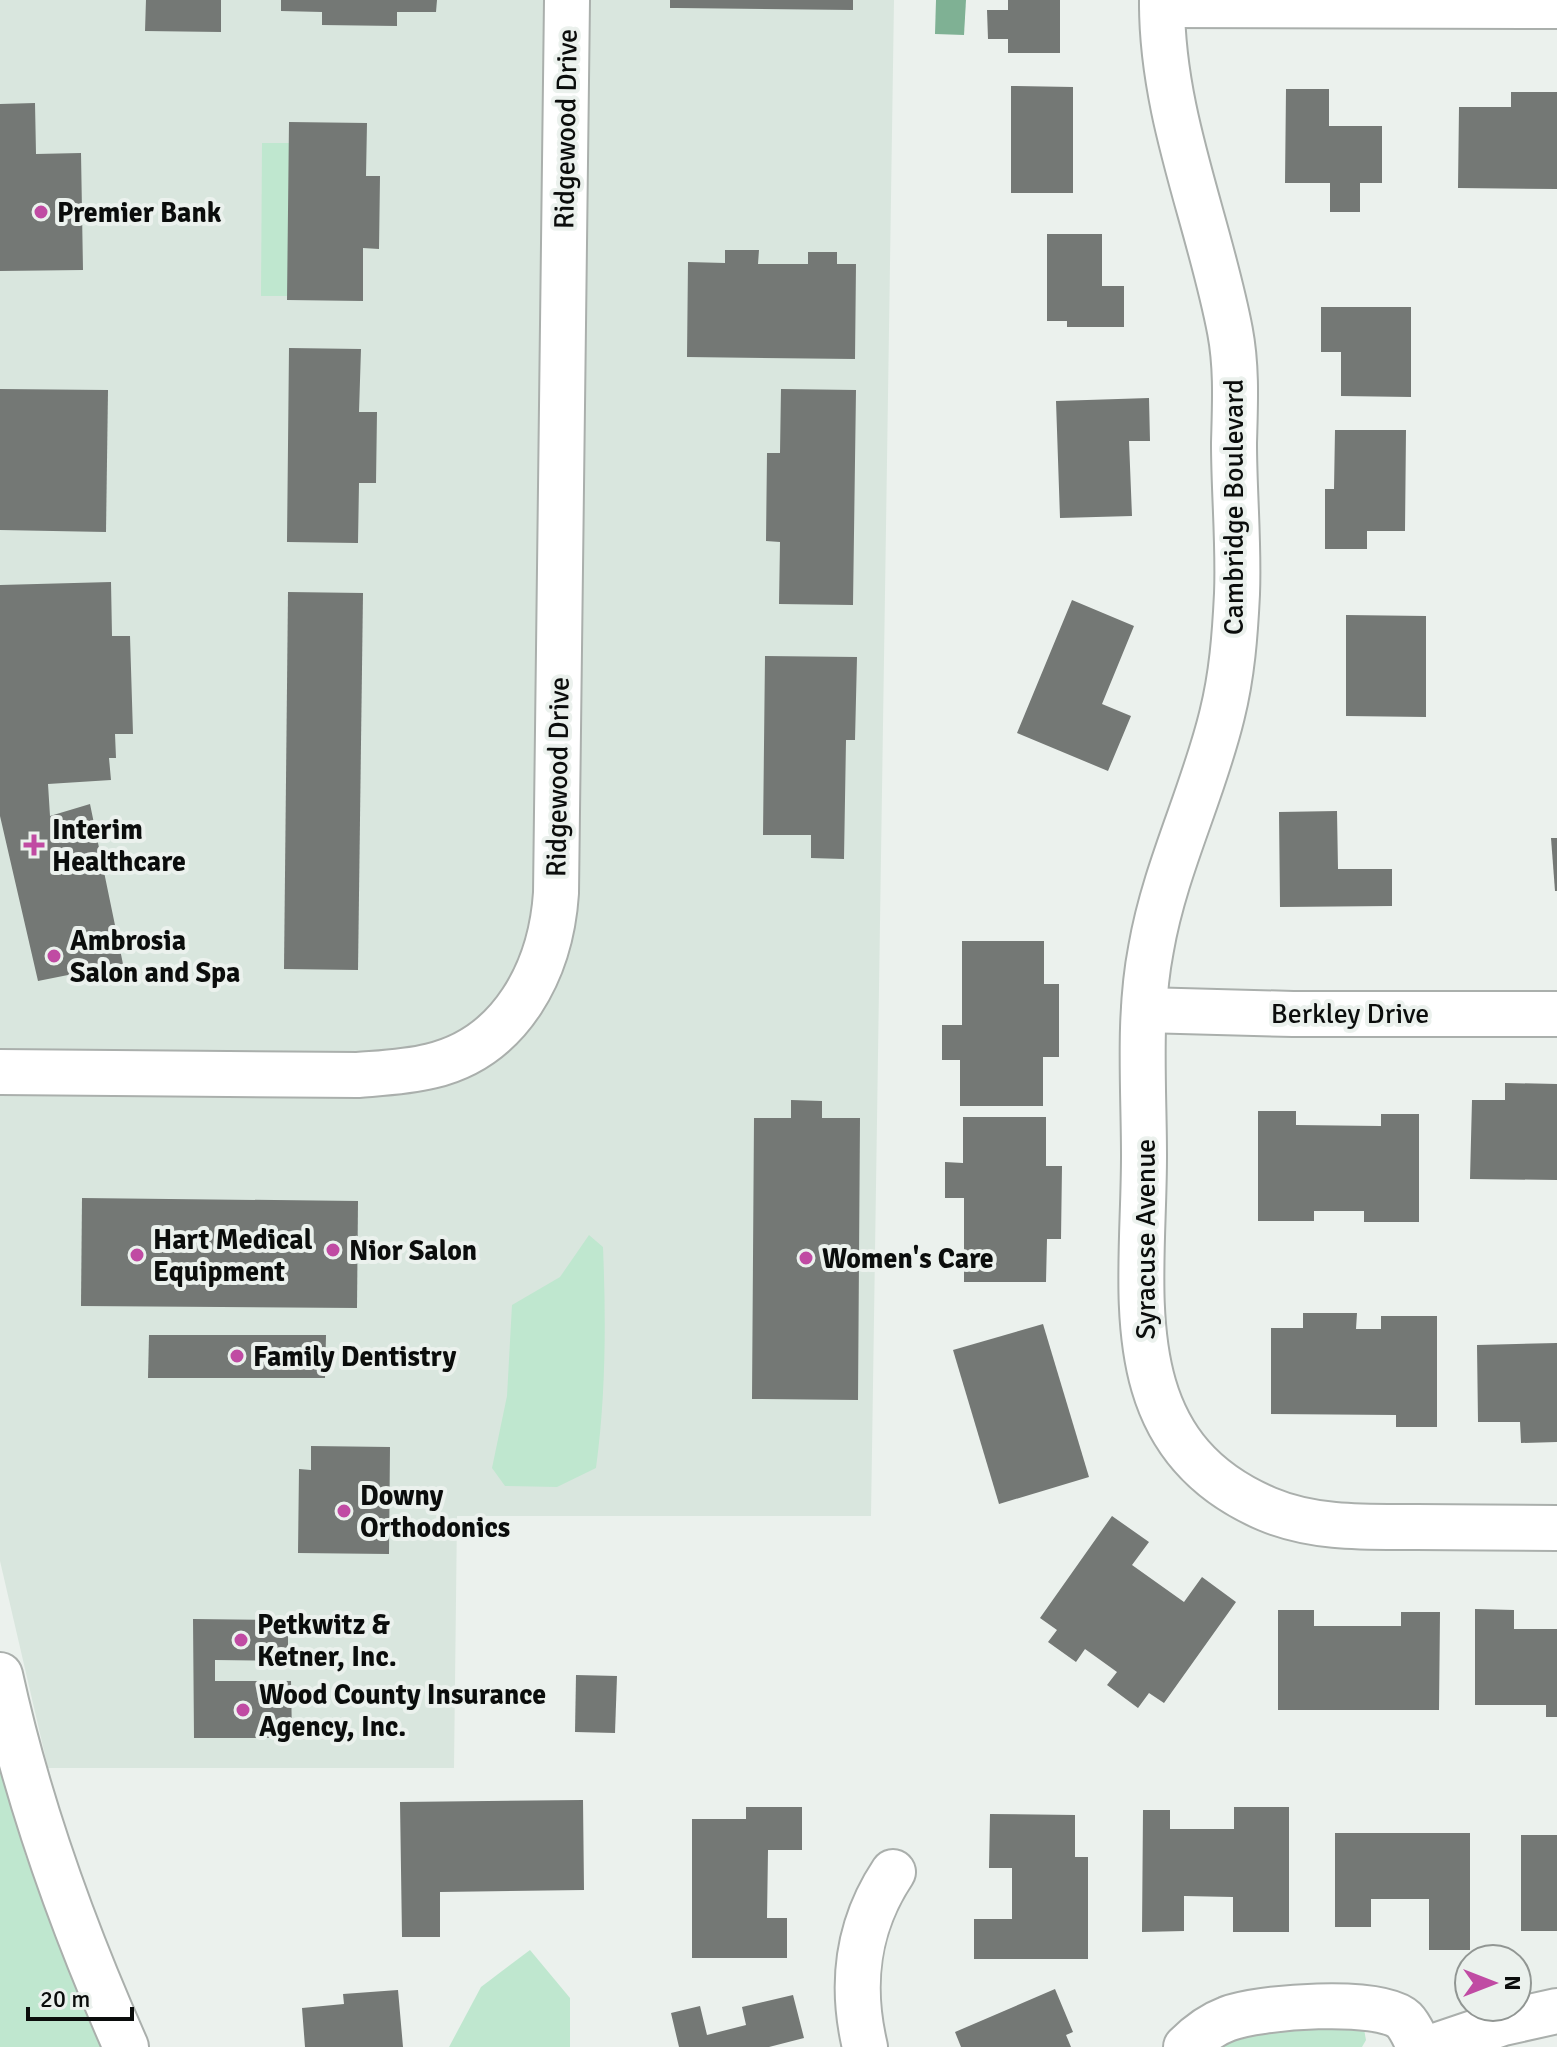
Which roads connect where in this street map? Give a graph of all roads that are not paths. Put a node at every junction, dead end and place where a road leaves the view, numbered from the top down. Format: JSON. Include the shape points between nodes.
{"nodes":[{"id":1,"x":567,"y":0,"type":"edge"},
{"id":2,"x":1162,"y":2,"type":"edge"},
{"id":3,"x":1557,"y":6,"type":"edge"},
{"id":4,"x":1144,"y":1010,"type":"junction"},
{"id":5,"x":1557,"y":1014,"type":"edge"},
{"id":6,"x":0,"y":1072,"type":"edge"},
{"id":7,"x":1557,"y":1528,"type":"edge"},
{"id":8,"x":0,"y":1675,"type":"edge"},
{"id":9,"x":893,"y":1872,"type":"dead end"},
{"id":10,"x":1557,"y":2011,"type":"edge"},
{"id":11,"x":126,"y":2047,"type":"edge"},
{"id":12,"x":865,"y":2047,"type":"edge"},
{"id":13,"x":1186,"y":2047,"type":"edge"},
{"id":14,"x":1420,"y":2047,"type":"edge"},
{"id":15,"x":1432,"y":2047,"type":"edge"}],
"edges":[{"from":1,"to":6,"type":"street","name":"Ridgewood Drive","via":[[556,893],[549,943],[530,989],[479,1044],[435,1066],[410,1071]]},
{"from":2,"to":3,"type":"street"},
{"from":2,"to":4,"type":"street","name":"Cambridge Boulevard","via":[[1176,127],[1231,336],[1237,588],[1232,667],[1222,718],[1163,897],[1150,949]]},
{"from":4,"to":5,"type":"street","name":"Berkley Drive"},
{"from":4,"to":7,"type":"street","name":"Syracuse Avenue","via":[[1142,1337],[1155,1392],[1181,1441],[1232,1490],[1296,1519],[1364,1527]]},
{"from":8,"to":11,"type":"street","via":[[48,1849]]},
{"from":9,"to":12,"type":"street","via":[[877,1896],[861,1946],[857,1998]]},
{"from":10,"to":15,"type":"street"},
{"from":13,"to":14,"type":"street","via":[[1227,2019],[1307,2006],[1385,2012],[1403,2019]]}]}
